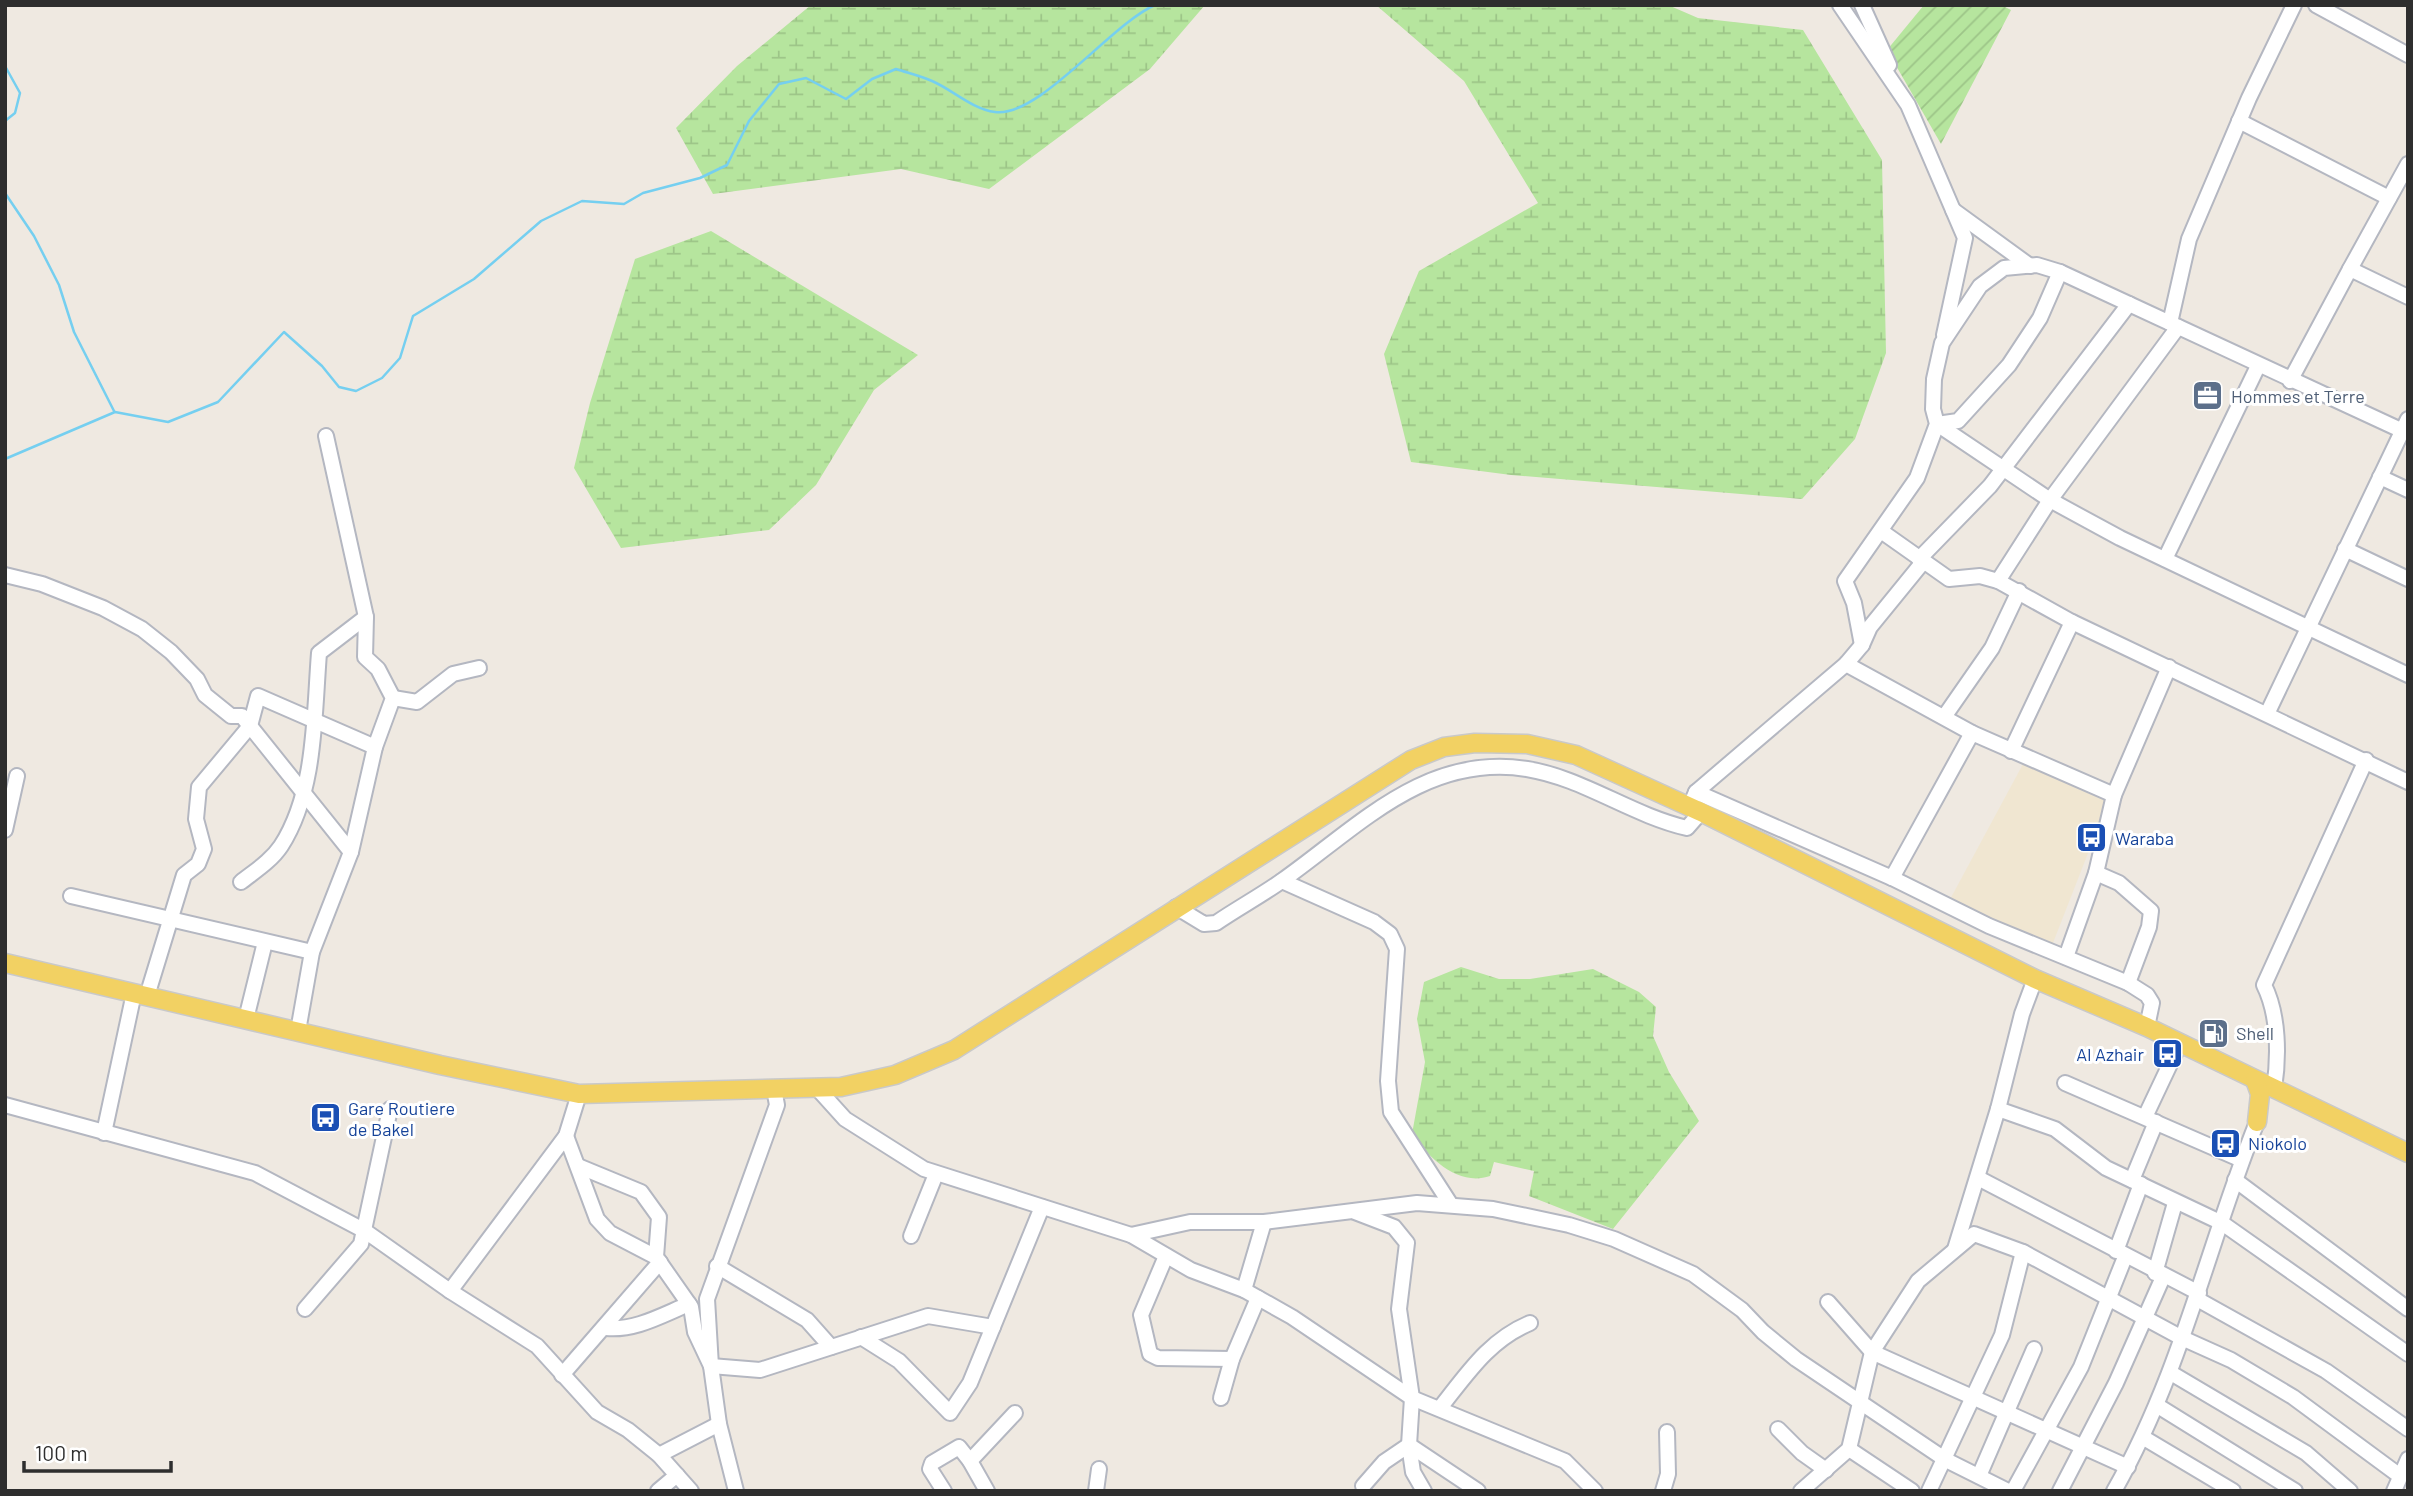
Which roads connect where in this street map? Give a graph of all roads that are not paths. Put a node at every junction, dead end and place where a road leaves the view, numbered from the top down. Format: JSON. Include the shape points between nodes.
{"nodes":[{"id":1,"x":1840,"y":5,"type":"edge"},
{"id":2,"x":1862,"y":5,"type":"edge"},
{"id":3,"x":2294,"y":5,"type":"edge"},
{"id":4,"x":2316,"y":5,"type":"edge"},
{"id":5,"x":2408,"y":55,"type":"edge"},
{"id":6,"x":1908,"y":105,"type":"junction"},
{"id":7,"x":2239,"y":121,"type":"junction"},
{"id":8,"x":2408,"y":164,"type":"edge"},
{"id":9,"x":2389,"y":198,"type":"junction"},
{"id":10,"x":1952,"y":209,"type":"junction"},
{"id":11,"x":2030,"y":266,"type":"junction"},
{"id":12,"x":2350,"y":269,"type":"junction"},
{"id":13,"x":2060,"y":272,"type":"junction"},
{"id":14,"x":2408,"y":297,"type":"edge"},
{"id":15,"x":2129,"y":304,"type":"junction"},
{"id":16,"x":2174,"y":325,"type":"junction"},
{"id":17,"x":1942,"y":344,"type":"junction"},
{"id":18,"x":2258,"y":366,"type":"junction"},
{"id":19,"x":2290,"y":381,"type":"junction"},
{"id":20,"x":1937,"y":424,"type":"junction"},
{"id":21,"x":2405,"y":425,"type":"edge"},
{"id":22,"x":326,"y":436,"type":"dead end"},
{"id":23,"x":2003,"y":470,"type":"junction"},
{"id":24,"x":2380,"y":477,"type":"junction"},
{"id":25,"x":2408,"y":490,"type":"edge"},
{"id":26,"x":2050,"y":500,"type":"junction"},
{"id":27,"x":1881,"y":531,"type":"junction"},
{"id":28,"x":2345,"y":548,"type":"junction"},
{"id":29,"x":2165,"y":559,"type":"junction"},
{"id":30,"x":1921,"y":560,"type":"junction"},
{"id":31,"x":5,"y":575,"type":"edge"},
{"id":32,"x":2408,"y":579,"type":"edge"},
{"id":33,"x":1998,"y":580,"type":"junction"},
{"id":34,"x":2019,"y":592,"type":"junction"},
{"id":35,"x":366,"y":617,"type":"junction"},
{"id":36,"x":2072,"y":622,"type":"junction"},
{"id":37,"x":2307,"y":627,"type":"junction"},
{"id":38,"x":1862,"y":645,"type":"junction"},
{"id":39,"x":1846,"y":664,"type":"junction"},
{"id":40,"x":2169,"y":667,"type":"junction"},
{"id":41,"x":479,"y":668,"type":"dead end"},
{"id":42,"x":2408,"y":675,"type":"edge"},
{"id":43,"x":393,"y":698,"type":"junction"},
{"id":44,"x":2267,"y":714,"type":"junction"},
{"id":45,"x":1944,"y":717,"type":"junction"},
{"id":46,"x":314,"y":720,"type":"junction"},
{"id":47,"x":250,"y":726,"type":"junction"},
{"id":48,"x":1972,"y":733,"type":"junction"},
{"id":49,"x":375,"y":747,"type":"junction"},
{"id":50,"x":2011,"y":751,"type":"junction"},
{"id":51,"x":2366,"y":760,"type":"junction"},
{"id":52,"x":17,"y":776,"type":"dead end"},
{"id":53,"x":2408,"y":782,"type":"edge"},
{"id":54,"x":303,"y":793,"type":"junction"},
{"id":55,"x":2114,"y":795,"type":"junction"},
{"id":56,"x":1696,"y":804,"type":"junction"},
{"id":57,"x":5,"y":830,"type":"edge"},
{"id":58,"x":351,"y":852,"type":"junction"},
{"id":59,"x":2096,"y":873,"type":"junction"},
{"id":60,"x":1892,"y":878,"type":"junction"},
{"id":61,"x":1282,"y":881,"type":"junction"},
{"id":62,"x":241,"y":882,"type":"dead end"},
{"id":63,"x":71,"y":896,"type":"dead end"},
{"id":64,"x":1175,"y":907,"type":"junction"},
{"id":65,"x":170,"y":919,"type":"junction"},
{"id":66,"x":265,"y":942,"type":"junction"},
{"id":67,"x":312,"y":952,"type":"junction"},
{"id":68,"x":2066,"y":957,"type":"junction"},
{"id":69,"x":5,"y":963,"type":"edge"},
{"id":70,"x":2035,"y":979,"type":"junction"},
{"id":71,"x":2128,"y":983,"type":"junction"},
{"id":72,"x":140,"y":994,"type":"junction"},
{"id":73,"x":246,"y":1019,"type":"junction"},
{"id":74,"x":2147,"y":1027,"type":"junction"},
{"id":75,"x":299,"y":1031,"type":"junction"},
{"id":76,"x":2179,"y":1043,"type":"junction"},
{"id":77,"x":2255,"y":1080,"type":"junction"},
{"id":78,"x":2065,"y":1083,"type":"dead end"},
{"id":79,"x":817,"y":1088,"type":"junction"},
{"id":80,"x":774,"y":1089,"type":"junction"},
{"id":81,"x":2279,"y":1092,"type":"junction"},
{"id":82,"x":579,"y":1094,"type":"junction"},
{"id":83,"x":5,"y":1105,"type":"edge"},
{"id":84,"x":390,"y":1109,"type":"dead end"},
{"id":85,"x":1998,"y":1110,"type":"junction"},
{"id":86,"x":2150,"y":1120,"type":"junction"},
{"id":87,"x":2257,"y":1122,"type":"junction"},
{"id":88,"x":104,"y":1133,"type":"junction"},
{"id":89,"x":566,"y":1136,"type":"junction"},
{"id":90,"x":2408,"y":1153,"type":"edge"},
{"id":91,"x":2242,"y":1160,"type":"junction"},
{"id":92,"x":578,"y":1166,"type":"junction"},
{"id":93,"x":936,"y":1174,"type":"junction"},
{"id":94,"x":1978,"y":1178,"type":"junction"},
{"id":95,"x":2235,"y":1180,"type":"junction"},
{"id":96,"x":2136,"y":1182,"type":"junction"},
{"id":97,"x":2175,"y":1203,"type":"junction"},
{"id":98,"x":1451,"y":1205,"type":"junction"},
{"id":99,"x":1042,"y":1207,"type":"junction"},
{"id":100,"x":1351,"y":1210,"type":"junction"},
{"id":101,"x":1264,"y":1222,"type":"junction"},
{"id":102,"x":2222,"y":1223,"type":"junction"},
{"id":103,"x":365,"y":1231,"type":"junction"},
{"id":104,"x":1131,"y":1235,"type":"junction"},
{"id":105,"x":911,"y":1236,"type":"dead end"},
{"id":106,"x":1955,"y":1251,"type":"junction"},
{"id":107,"x":2023,"y":1252,"type":"junction"},
{"id":108,"x":2120,"y":1254,"type":"junction"},
{"id":109,"x":1166,"y":1256,"type":"junction"},
{"id":110,"x":658,"y":1259,"type":"junction"},
{"id":111,"x":717,"y":1266,"type":"junction"},
{"id":112,"x":2159,"y":1275,"type":"junction"},
{"id":113,"x":1244,"y":1290,"type":"junction"},
{"id":114,"x":450,"y":1291,"type":"junction"},
{"id":115,"x":2198,"y":1296,"type":"junction"},
{"id":116,"x":1258,"y":1298,"type":"junction"},
{"id":117,"x":2108,"y":1299,"type":"junction"},
{"id":118,"x":1828,"y":1302,"type":"dead end"},
{"id":119,"x":689,"y":1304,"type":"junction"},
{"id":120,"x":305,"y":1309,"type":"dead end"},
{"id":121,"x":2408,"y":1309,"type":"edge"},
{"id":122,"x":2143,"y":1316,"type":"junction"},
{"id":123,"x":1530,"y":1323,"type":"dead end"},
{"id":124,"x":993,"y":1327,"type":"junction"},
{"id":125,"x":606,"y":1328,"type":"junction"},
{"id":126,"x":861,"y":1337,"type":"junction"},
{"id":127,"x":2182,"y":1338,"type":"junction"},
{"id":128,"x":831,"y":1347,"type":"junction"},
{"id":129,"x":2034,"y":1349,"type":"dead end"},
{"id":130,"x":1872,"y":1352,"type":"junction"},
{"id":131,"x":2408,"y":1354,"type":"edge"},
{"id":132,"x":1232,"y":1359,"type":"junction"},
{"id":133,"x":711,"y":1366,"type":"junction"},
{"id":134,"x":2171,"y":1373,"type":"junction"},
{"id":135,"x":562,"y":1375,"type":"junction"},
{"id":136,"x":1222,"y":1398,"type":"dead end"},
{"id":137,"x":1412,"y":1398,"type":"junction"},
{"id":138,"x":1972,"y":1398,"type":"junction"},
{"id":139,"x":1861,"y":1404,"type":"junction"},
{"id":140,"x":2158,"y":1406,"type":"junction"},
{"id":141,"x":1440,"y":1408,"type":"junction"},
{"id":142,"x":2007,"y":1412,"type":"junction"},
{"id":143,"x":1014,"y":1413,"type":"dead end"},
{"id":144,"x":719,"y":1424,"type":"junction"},
{"id":145,"x":1778,"y":1429,"type":"dead end"},
{"id":146,"x":2408,"y":1429,"type":"edge"},
{"id":147,"x":2045,"y":1430,"type":"junction"},
{"id":148,"x":1667,"y":1432,"type":"dead end"},
{"id":149,"x":2144,"y":1438,"type":"junction"},
{"id":150,"x":1409,"y":1445,"type":"junction"},
{"id":151,"x":2083,"y":1445,"type":"junction"},
{"id":152,"x":1849,"y":1449,"type":"junction"},
{"id":153,"x":659,"y":1455,"type":"junction"},
{"id":154,"x":2408,"y":1459,"type":"edge"},
{"id":155,"x":1946,"y":1460,"type":"junction"},
{"id":156,"x":970,"y":1461,"type":"junction"},
{"id":157,"x":2128,"y":1467,"type":"junction"},
{"id":158,"x":1099,"y":1469,"type":"dead end"},
{"id":159,"x":677,"y":1475,"type":"junction"},
{"id":160,"x":1979,"y":1476,"type":"junction"},
{"id":161,"x":2400,"y":1476,"type":"junction"},
{"id":162,"x":1822,"y":1480,"type":"edge"},
{"id":163,"x":1363,"y":1486,"type":"dead end"},
{"id":164,"x":940,"y":1488,"type":"edge"},
{"id":165,"x":658,"y":1491,"type":"edge"},
{"id":166,"x":691,"y":1491,"type":"edge"},
{"id":167,"x":736,"y":1491,"type":"edge"},
{"id":168,"x":987,"y":1491,"type":"edge"},
{"id":169,"x":1096,"y":1491,"type":"edge"},
{"id":170,"x":1424,"y":1491,"type":"edge"},
{"id":171,"x":1478,"y":1491,"type":"edge"},
{"id":172,"x":1595,"y":1491,"type":"edge"},
{"id":173,"x":1663,"y":1491,"type":"edge"},
{"id":174,"x":1801,"y":1491,"type":"edge"},
{"id":175,"x":1912,"y":1491,"type":"edge"},
{"id":176,"x":1929,"y":1491,"type":"edge"},
{"id":177,"x":2008,"y":1491,"type":"edge"},
{"id":178,"x":2013,"y":1491,"type":"edge"},
{"id":179,"x":2060,"y":1491,"type":"edge"},
{"id":180,"x":2114,"y":1491,"type":"edge"},
{"id":181,"x":2233,"y":1491,"type":"edge"},
{"id":182,"x":2295,"y":1491,"type":"edge"},
{"id":183,"x":2350,"y":1491,"type":"edge"},
{"id":184,"x":2394,"y":1491,"type":"edge"}],
"edges":[{"from":1,"to":6,"type":"street"},
{"from":2,"to":6,"type":"street"},
{"from":3,"to":7,"type":"street"},
{"from":4,"to":5,"type":"street"},
{"from":6,"to":10,"type":"street"},
{"from":7,"to":9,"type":"street"},
{"from":7,"to":16,"type":"street","via":[[2189,239]]},
{"from":8,"to":9,"type":"street"},
{"from":9,"to":12,"type":"street"},
{"from":10,"to":11,"type":"street"},
{"from":10,"to":17,"type":"street","via":[[1965,238]]},
{"from":11,"to":13,"type":"street"},
{"from":11,"to":17,"type":"street","via":[[2004,268],[1980,286]]},
{"from":12,"to":14,"type":"street"},
{"from":12,"to":19,"type":"street"},
{"from":13,"to":15,"type":"street"},
{"from":13,"to":20,"type":"street","via":[[2040,318],[2009,365],[1958,421]]},
{"from":15,"to":16,"type":"street"},
{"from":15,"to":23,"type":"street"},
{"from":16,"to":18,"type":"street"},
{"from":16,"to":26,"type":"street"},
{"from":17,"to":20,"type":"street","via":[[1934,379]]},
{"from":18,"to":19,"type":"street"},
{"from":18,"to":29,"type":"street"},
{"from":19,"to":21,"type":"street"},
{"from":20,"to":23,"type":"street"},
{"from":20,"to":27,"type":"street","via":[[1917,478]]},
{"from":21,"to":24,"type":"street"},
{"from":22,"to":35,"type":"street"},
{"from":23,"to":26,"type":"street"},
{"from":23,"to":30,"type":"street"},
{"from":24,"to":25,"type":"street"},
{"from":24,"to":28,"type":"street"},
{"from":26,"to":29,"type":"street"},
{"from":26,"to":33,"type":"street"},
{"from":27,"to":30,"type":"street"},
{"from":27,"to":38,"type":"street","via":[[1845,581]]},
{"from":28,"to":32,"type":"street"},
{"from":28,"to":37,"type":"street"},
{"from":29,"to":37,"type":"street"},
{"from":30,"to":33,"type":"street","via":[[1949,579],[1980,576]]},
{"from":30,"to":38,"type":"street","via":[[1870,627]]},
{"from":31,"to":47,"type":"street","via":[[103,608],[142,629],[197,679],[205,695],[231,716],[242,716]]},
{"from":33,"to":34,"type":"street"},
{"from":34,"to":36,"type":"street"},
{"from":34,"to":45,"type":"street","via":[[1992,648]]},
{"from":35,"to":43,"type":"street","via":[[365,657],[378,669]]},
{"from":35,"to":46,"type":"street","via":[[319,653]]},
{"from":36,"to":40,"type":"street"},
{"from":36,"to":50,"type":"street"},
{"from":37,"to":42,"type":"street"},
{"from":37,"to":44,"type":"street"},
{"from":38,"to":39,"type":"street"},
{"from":39,"to":45,"type":"street"},
{"from":39,"to":56,"type":"street"},
{"from":40,"to":44,"type":"street"},
{"from":40,"to":55,"type":"street"},
{"from":41,"to":43,"type":"street","via":[[453,674],[416,702]]},
{"from":43,"to":49,"type":"street"},
{"from":44,"to":51,"type":"street"},
{"from":45,"to":48,"type":"street"},
{"from":46,"to":47,"type":"street","via":[[258,696]]},
{"from":46,"to":49,"type":"street"},
{"from":46,"to":54,"type":"street"},
{"from":47,"to":54,"type":"street"},
{"from":47,"to":65,"type":"street","via":[[199,787],[196,819],[204,849],[198,864],[184,875]]},
{"from":48,"to":50,"type":"street"},
{"from":48,"to":60,"type":"street"},
{"from":49,"to":58,"type":"street"},
{"from":50,"to":55,"type":"street"},
{"from":51,"to":53,"type":"street"},
{"from":51,"to":81,"type":"street","via":[[2263,985],[2274,1021]]},
{"from":52,"to":57,"type":"street"},
{"from":54,"to":58,"type":"street"},
{"from":54,"to":62,"type":"street","via":[[281,846]]},
{"from":55,"to":59,"type":"street"},
{"from":56,"to":60,"type":"street"},
{"from":56,"to":61,"type":"street","via":[[1686,828],[1590,788],[1528,769],[1476,766],[1429,778],[1367,816]]},
{"from":56,"to":64,"type":"main road","via":[[1558,750],[1502,742],[1444,747],[1366,787]]},
{"from":56,"to":70,"type":"main road"},
{"from":58,"to":67,"type":"street"},
{"from":59,"to":68,"type":"street"},
{"from":59,"to":71,"type":"street","via":[[2119,883],[2151,911]]},
{"from":60,"to":68,"type":"street","via":[[1989,926]]},
{"from":61,"to":64,"type":"street","via":[[1216,923],[1204,924]]},
{"from":61,"to":98,"type":"street","via":[[1374,922],[1390,934],[1397,949],[1388,1081],[1391,1112]]},
{"from":63,"to":65,"type":"street"},
{"from":64,"to":79,"type":"main road","via":[[954,1050],[869,1083]]},
{"from":65,"to":66,"type":"street"},
{"from":65,"to":72,"type":"street"},
{"from":66,"to":67,"type":"street"},
{"from":66,"to":73,"type":"street"},
{"from":67,"to":75,"type":"street"},
{"from":68,"to":71,"type":"street"},
{"from":69,"to":72,"type":"main road"},
{"from":70,"to":74,"type":"main road"},
{"from":70,"to":85,"type":"street"},
{"from":71,"to":74,"type":"street","via":[[2152,1003]]},
{"from":72,"to":73,"type":"main road"},
{"from":72,"to":88,"type":"street"},
{"from":73,"to":75,"type":"main road"},
{"from":74,"to":76,"type":"main road"},
{"from":75,"to":82,"type":"main road"},
{"from":76,"to":77,"type":"main road"},
{"from":76,"to":86,"type":"street"},
{"from":77,"to":81,"type":"main road"},
{"from":77,"to":87,"type":"main road","via":[[2260,1094]]},
{"from":78,"to":86,"type":"street"},
{"from":79,"to":80,"type":"main road"},
{"from":79,"to":93,"type":"street","via":[[845,1119]]},
{"from":80,"to":82,"type":"main road"},
{"from":80,"to":111,"type":"street","via":[[777,1105]]},
{"from":81,"to":87,"type":"main road"},
{"from":81,"to":90,"type":"main road"},
{"from":82,"to":89,"type":"street"},
{"from":83,"to":88,"type":"street"},
{"from":84,"to":103,"type":"street"},
{"from":85,"to":94,"type":"street"},
{"from":85,"to":96,"type":"street","via":[[2055,1129],[2106,1168]]},
{"from":86,"to":91,"type":"street"},
{"from":86,"to":96,"type":"street"},
{"from":87,"to":91,"type":"street"},
{"from":88,"to":103,"type":"street","via":[[255,1173]]},
{"from":89,"to":92,"type":"street"},
{"from":89,"to":114,"type":"street"},
{"from":91,"to":95,"type":"street"},
{"from":92,"to":110,"type":"street","via":[[597,1219],[610,1233]]},
{"from":92,"to":110,"type":"street","via":[[641,1192],[659,1217]]},
{"from":93,"to":99,"type":"street"},
{"from":93,"to":105,"type":"street"},
{"from":94,"to":106,"type":"street"},
{"from":94,"to":108,"type":"street"},
{"from":95,"to":102,"type":"street"},
{"from":95,"to":121,"type":"street"},
{"from":96,"to":97,"type":"street"},
{"from":96,"to":108,"type":"street"},
{"from":97,"to":102,"type":"street"},
{"from":97,"to":112,"type":"street"},
{"from":98,"to":100,"type":"street","via":[[1417,1203]]},
{"from":98,"to":139,"type":"street","via":[[1569,1225],[1614,1239],[1693,1274],[1796,1359]]},
{"from":99,"to":104,"type":"street"},
{"from":99,"to":124,"type":"street"},
{"from":100,"to":101,"type":"street"},
{"from":100,"to":137,"type":"street","via":[[1394,1227],[1408,1243],[1399,1309]]},
{"from":101,"to":104,"type":"street","via":[[1190,1222]]},
{"from":101,"to":113,"type":"street"},
{"from":102,"to":115,"type":"street"},
{"from":102,"to":131,"type":"street"},
{"from":103,"to":114,"type":"street"},
{"from":103,"to":120,"type":"street","via":[[361,1244]]},
{"from":104,"to":109,"type":"street"},
{"from":106,"to":107,"type":"street","via":[[1974,1234]]},
{"from":106,"to":130,"type":"street","via":[[1918,1281]]},
{"from":107,"to":117,"type":"street"},
{"from":107,"to":138,"type":"street","via":[[2002,1335]]},
{"from":108,"to":112,"type":"street"},
{"from":108,"to":117,"type":"street"},
{"from":109,"to":113,"type":"street"},
{"from":109,"to":132,"type":"street","via":[[1141,1315],[1150,1354],[1158,1358]]},
{"from":110,"to":119,"type":"street"},
{"from":110,"to":125,"type":"street"},
{"from":111,"to":128,"type":"street","via":[[807,1320]]},
{"from":111,"to":133,"type":"street","via":[[707,1299]]},
{"from":112,"to":115,"type":"street"},
{"from":112,"to":122,"type":"street"},
{"from":113,"to":116,"type":"street"},
{"from":114,"to":135,"type":"street","via":[[537,1346]]},
{"from":115,"to":127,"type":"street"},
{"from":115,"to":146,"type":"street","via":[[2326,1371]]},
{"from":116,"to":132,"type":"street"},
{"from":116,"to":137,"type":"street"},
{"from":117,"to":122,"type":"street"},
{"from":117,"to":147,"type":"street","via":[[2081,1367]]},
{"from":118,"to":130,"type":"street"},
{"from":119,"to":125,"type":"street","via":[[643,1323]]},
{"from":119,"to":133,"type":"street","via":[[695,1332]]},
{"from":122,"to":127,"type":"street"},
{"from":122,"to":151,"type":"street","via":[[2116,1383]]},
{"from":123,"to":141,"type":"street","via":[[1490,1346]]},
{"from":124,"to":126,"type":"street","via":[[928,1316]]},
{"from":124,"to":126,"type":"street","via":[[970,1383],[950,1413],[899,1361]]},
{"from":125,"to":135,"type":"street"},
{"from":126,"to":128,"type":"street"},
{"from":127,"to":134,"type":"street"},
{"from":127,"to":161,"type":"street","via":[[2231,1360],[2292,1397]]},
{"from":128,"to":133,"type":"street","via":[[760,1370]]},
{"from":129,"to":142,"type":"street"},
{"from":130,"to":138,"type":"street"},
{"from":130,"to":139,"type":"street"},
{"from":132,"to":136,"type":"street"},
{"from":133,"to":144,"type":"street"},
{"from":134,"to":140,"type":"street"},
{"from":134,"to":183,"type":"street","via":[[2306,1452]]},
{"from":135,"to":153,"type":"street","via":[[597,1412]]},
{"from":137,"to":141,"type":"street"},
{"from":137,"to":150,"type":"street"},
{"from":138,"to":142,"type":"street"},
{"from":138,"to":155,"type":"street"},
{"from":139,"to":152,"type":"street"},
{"from":139,"to":155,"type":"street"},
{"from":140,"to":149,"type":"street"},
{"from":140,"to":182,"type":"street"},
{"from":141,"to":172,"type":"street","via":[[1565,1461]]},
{"from":142,"to":147,"type":"street"},
{"from":142,"to":160,"type":"street"},
{"from":143,"to":156,"type":"street"},
{"from":144,"to":153,"type":"street"},
{"from":144,"to":167,"type":"street"},
{"from":145,"to":162,"type":"street"},
{"from":147,"to":151,"type":"street"},
{"from":147,"to":178,"type":"street"},
{"from":148,"to":173,"type":"street","via":[[1668,1474]]},
{"from":149,"to":157,"type":"street"},
{"from":149,"to":181,"type":"street"},
{"from":150,"to":163,"type":"street","via":[[1384,1462]]},
{"from":150,"to":170,"type":"street","via":[[1413,1472]]},
{"from":150,"to":171,"type":"street"},
{"from":151,"to":157,"type":"street"},
{"from":151,"to":179,"type":"street"},
{"from":152,"to":162,"type":"street"},
{"from":152,"to":175,"type":"street"},
{"from":153,"to":159,"type":"street"},
{"from":154,"to":161,"type":"street"},
{"from":155,"to":160,"type":"street"},
{"from":155,"to":176,"type":"street"},
{"from":156,"to":164,"type":"street","via":[[959,1447],[932,1463],[930,1469]]},
{"from":156,"to":168,"type":"street"},
{"from":157,"to":180,"type":"street"},
{"from":158,"to":169,"type":"street"},
{"from":159,"to":165,"type":"street"},
{"from":159,"to":166,"type":"street"},
{"from":160,"to":177,"type":"street"},
{"from":161,"to":184,"type":"street"},
{"from":162,"to":174,"type":"street"}]}
